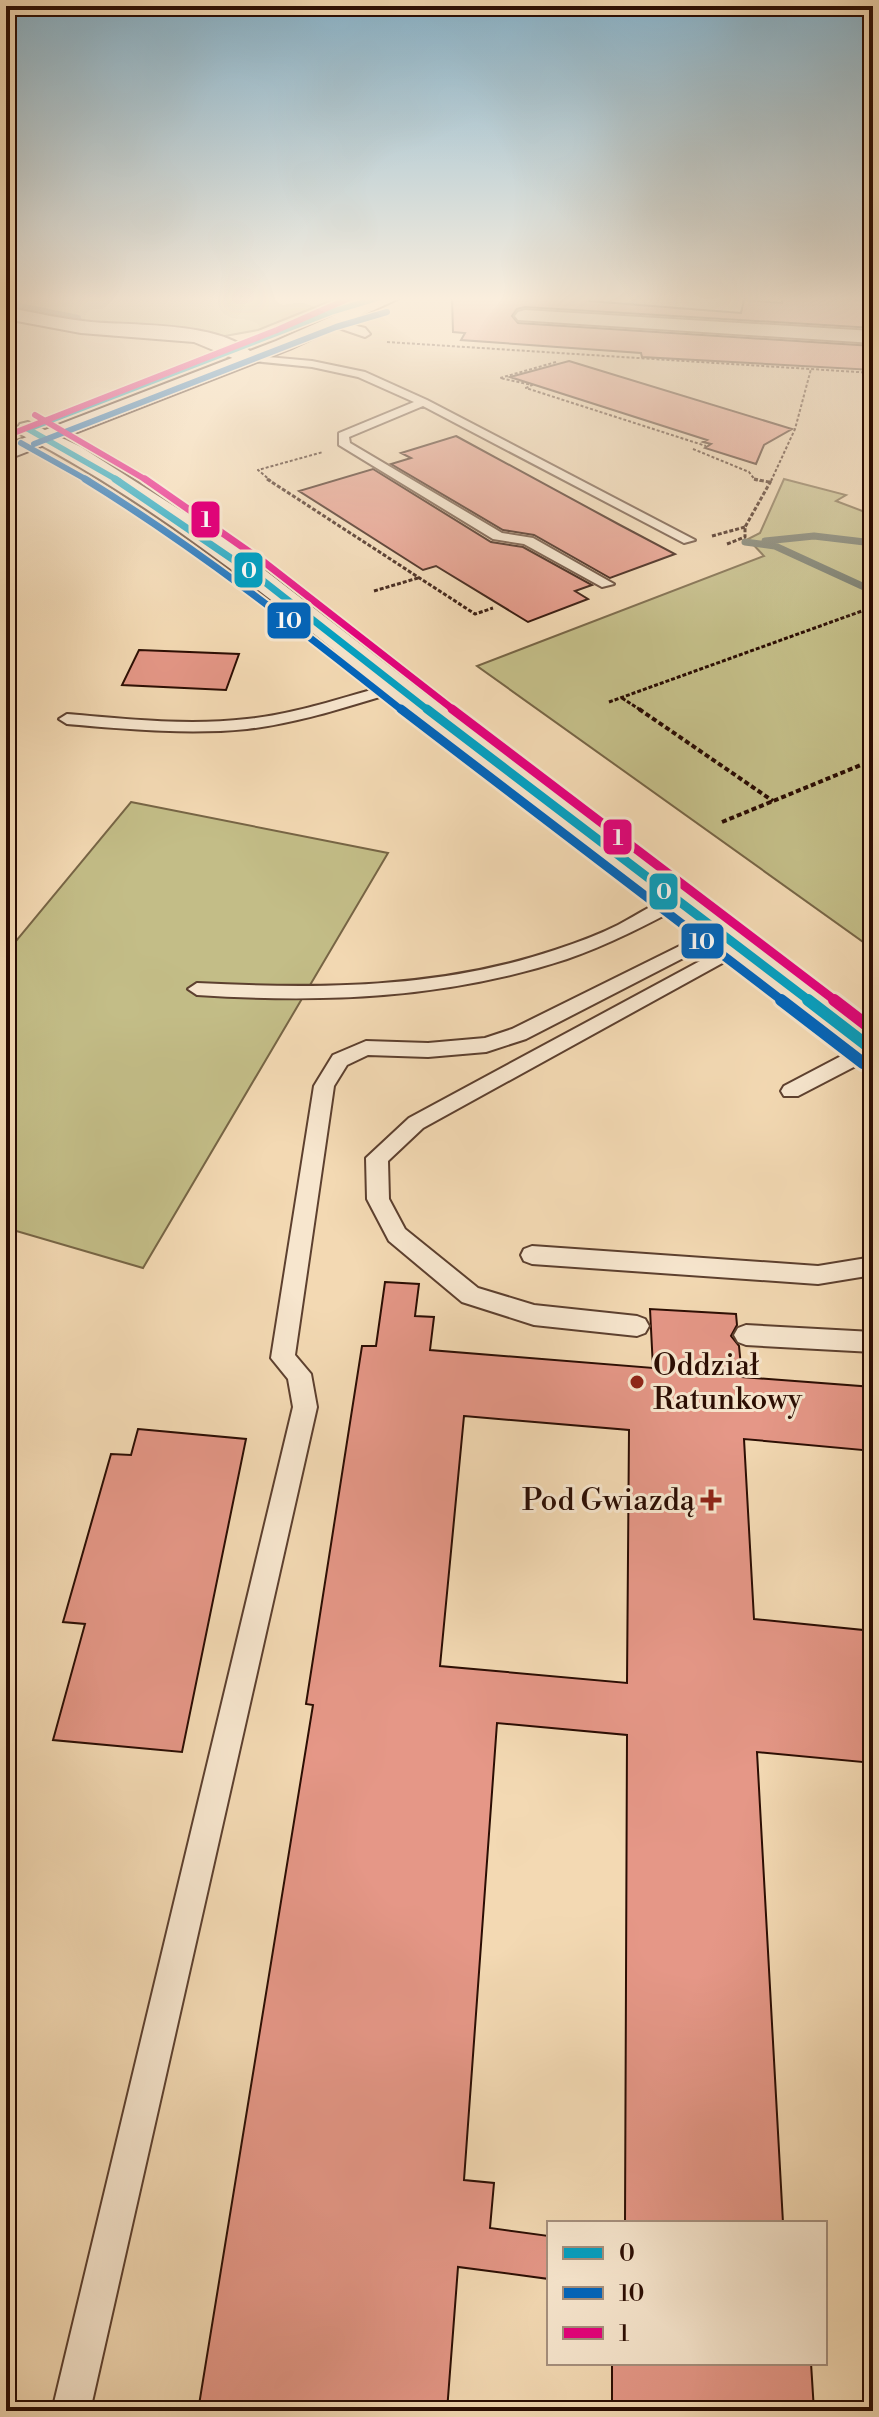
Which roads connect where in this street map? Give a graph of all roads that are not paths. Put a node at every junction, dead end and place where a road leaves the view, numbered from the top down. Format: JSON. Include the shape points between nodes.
{"nodes":[{"id":1,"x":95,"y":410,"type":"edge"},
{"id":2,"x":404,"y":410,"type":"edge"},
{"id":3,"x":438,"y":410,"type":"edge"},
{"id":4,"x":37,"y":433,"type":"junction"},
{"id":5,"x":6,"y":437,"type":"edge"},
{"id":6,"x":6,"y":453,"type":"edge"},
{"id":7,"x":689,"y":540,"type":"dead end"},
{"id":8,"x":607,"y":584,"type":"dead end"},
{"id":9,"x":398,"y":687,"type":"junction"},
{"id":10,"x":67,"y":719,"type":"dead end"},
{"id":11,"x":678,"y":901,"type":"junction"},
{"id":12,"x":730,"y":939,"type":"junction"},
{"id":13,"x":197,"y":989,"type":"dead end"},
{"id":14,"x":872,"y":1050,"type":"edge"},
{"id":15,"x":791,"y":1091,"type":"dead end"},
{"id":16,"x":532,"y":1255,"type":"dead end"},
{"id":17,"x":873,"y":1266,"type":"edge"},
{"id":18,"x":637,"y":1326,"type":"dead end"},
{"id":19,"x":746,"y":1335,"type":"dead end"},
{"id":20,"x":873,"y":1342,"type":"edge"},
{"id":21,"x":71,"y":2411,"type":"edge"}],
"edges":[{"from":1,"to":4,"type":"street"},
{"from":2,"to":8,"type":"lane","via":[[343,435],[345,445],[498,536],[528,541]]},
{"from":3,"to":7,"type":"lane"},
{"from":4,"to":5,"type":"street"},
{"from":4,"to":6,"type":"street"},
{"from":4,"to":9,"type":"street","via":[[209,539]]},
{"from":9,"to":10,"type":"lane","via":[[247,724]]},
{"from":9,"to":11,"type":"street"},
{"from":11,"to":12,"type":"street"},
{"from":11,"to":13,"type":"lane","via":[[627,931],[517,971],[330,995]]},
{"from":12,"to":14,"type":"street"},
{"from":12,"to":18,"type":"lane","via":[[416,1123],[377,1158],[378,1199],[397,1235],[470,1295],[534,1315]]},
{"from":12,"to":21,"type":"lane","via":[[486,1045],[366,1048],[340,1060],[324,1086],[283,1358],[299,1374],[305,1407]]},
{"from":14,"to":15,"type":"lane"},
{"from":16,"to":17,"type":"lane","via":[[818,1275]]},
{"from":19,"to":20,"type":"lane"}]}
